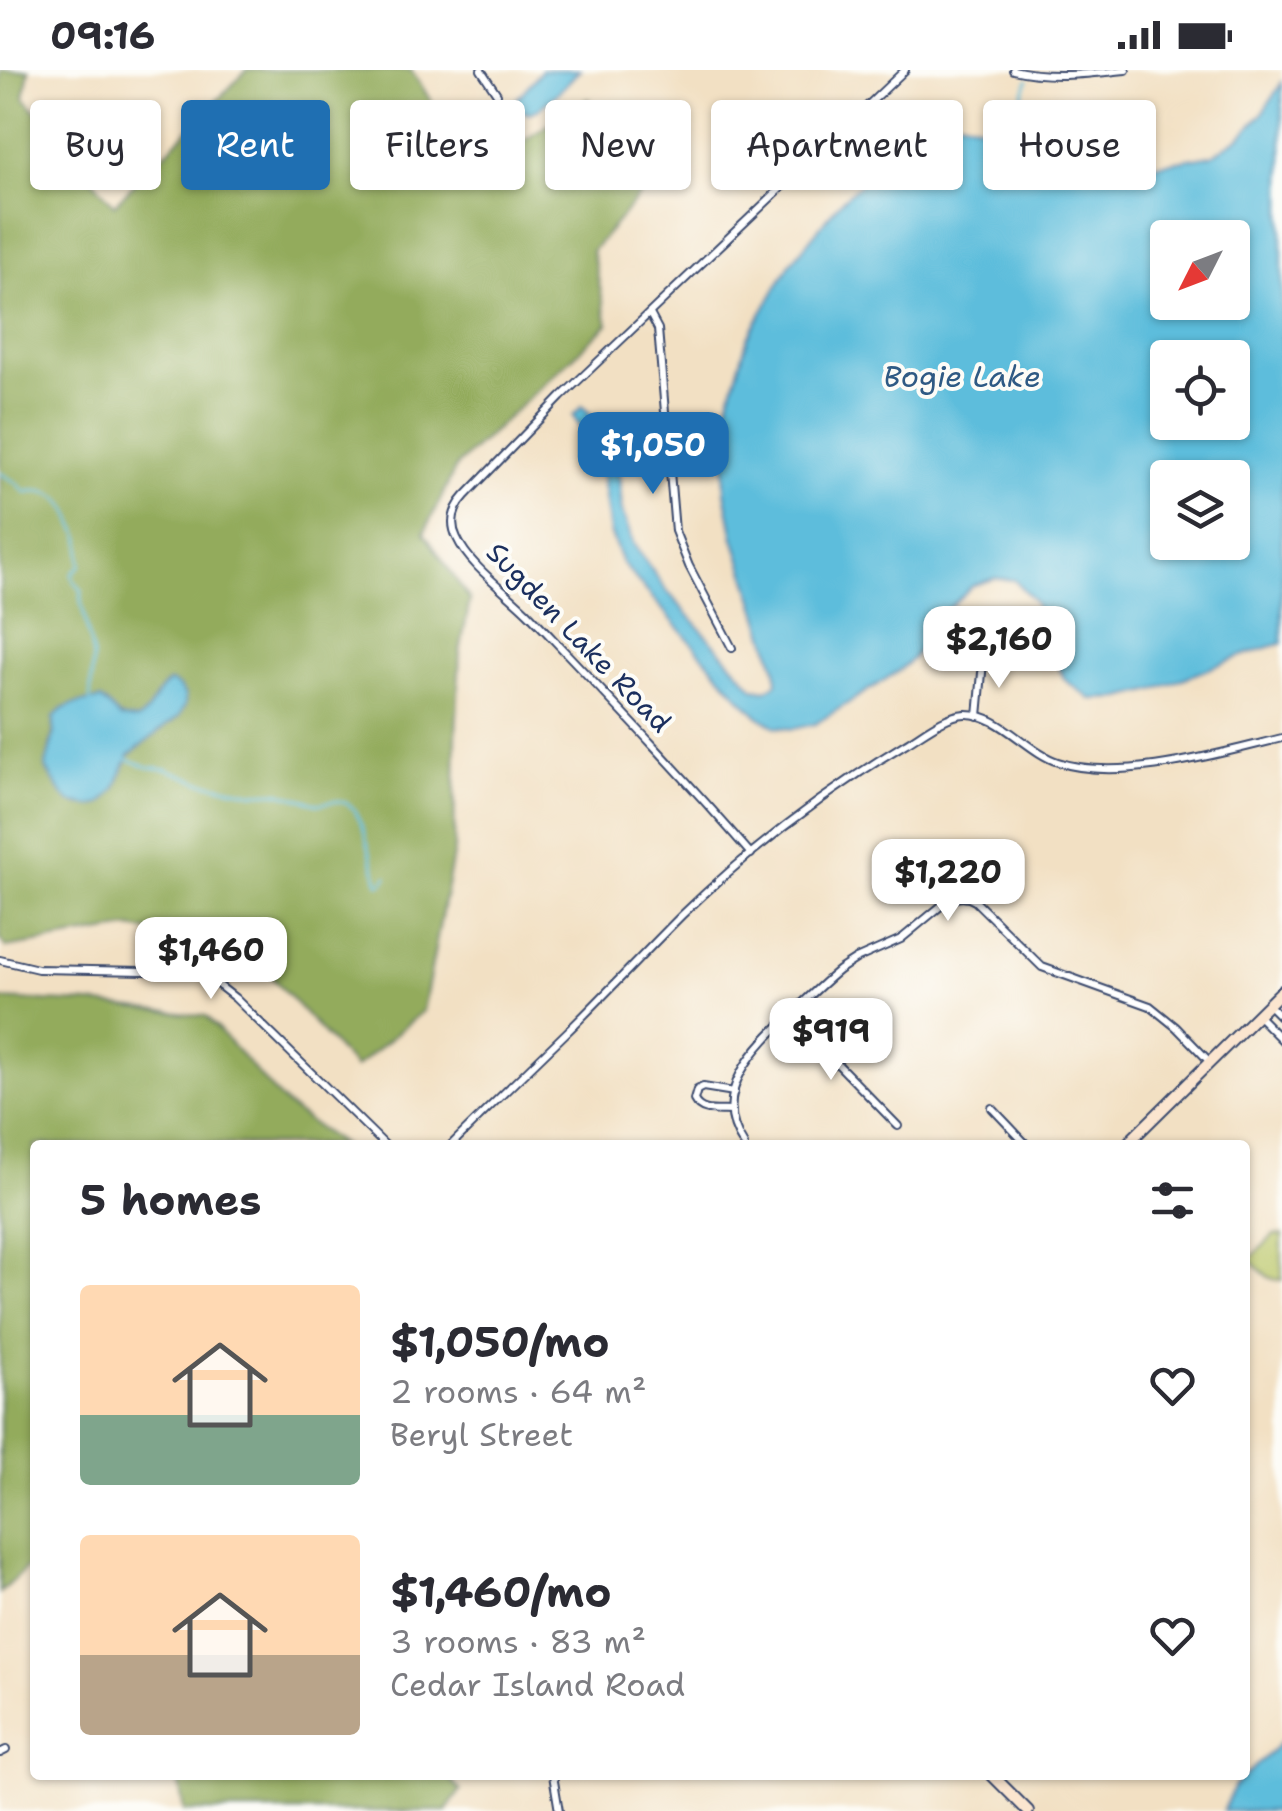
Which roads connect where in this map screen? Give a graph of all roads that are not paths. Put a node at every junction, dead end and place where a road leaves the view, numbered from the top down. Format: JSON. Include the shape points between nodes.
{"nodes":[{"id":1,"x":481,"y":70,"type":"edge"},
{"id":2,"x":905,"y":70,"type":"edge"},
{"id":3,"x":1013,"y":70,"type":"edge"},
{"id":4,"x":1126,"y":70,"type":"edge"},
{"id":5,"x":498,"y":94,"type":"dead end"},
{"id":6,"x":650,"y":314,"type":"junction"},
{"id":7,"x":732,"y":648,"type":"dead end"},
{"id":8,"x":983,"y":662,"type":"dead end"},
{"id":9,"x":978,"y":716,"type":"junction"},
{"id":10,"x":1282,"y":738,"type":"edge"},
{"id":11,"x":751,"y":854,"type":"junction"},
{"id":12,"x":0,"y":960,"type":"edge"},
{"id":13,"x":1282,"y":991,"type":"edge"},
{"id":14,"x":1268,"y":1004,"type":"junction"},
{"id":15,"x":790,"y":1015,"type":"junction"},
{"id":16,"x":1258,"y":1015,"type":"junction"},
{"id":17,"x":1282,"y":1018,"type":"edge"},
{"id":18,"x":1282,"y":1040,"type":"edge"},
{"id":19,"x":1210,"y":1062,"type":"junction"},
{"id":20,"x":734,"y":1092,"type":"junction"},
{"id":21,"x":992,"y":1108,"type":"dead end"},
{"id":22,"x":732,"y":1110,"type":"junction"},
{"id":23,"x":898,"y":1126,"type":"dead end"},
{"id":24,"x":380,"y":1140,"type":"edge"},
{"id":25,"x":455,"y":1140,"type":"edge"},
{"id":26,"x":742,"y":1140,"type":"edge"},
{"id":27,"x":1023,"y":1140,"type":"edge"},
{"id":28,"x":1131,"y":1140,"type":"edge"},
{"id":29,"x":554,"y":1780,"type":"edge"},
{"id":30,"x":997,"y":1780,"type":"edge"},
{"id":31,"x":559,"y":1811,"type":"edge"},
{"id":32,"x":1028,"y":1811,"type":"edge"}],
"edges":[{"from":1,"to":5,"type":"street"},
{"from":2,"to":6,"type":"street","name":"Sugden Lake Road"},
{"from":3,"to":4,"type":"street","via":[[1059,76]]},
{"from":6,"to":7,"type":"street","via":[[658,329],[675,530]]},
{"from":6,"to":11,"type":"street","name":"Sugden Lake Road","via":[[465,496],[453,529],[465,552]]},
{"from":8,"to":9,"type":"street"},
{"from":9,"to":10,"type":"street","via":[[1053,761],[1084,769],[1148,766]]},
{"from":9,"to":11,"type":"street","via":[[963,714],[930,728],[849,778]]},
{"from":11,"to":25,"type":"street"},
{"from":12,"to":24,"type":"street","via":[[38,968],[197,972],[236,998]]},
{"from":13,"to":14,"type":"main road"},
{"from":14,"to":16,"type":"main road"},
{"from":14,"to":17,"type":"street"},
{"from":15,"to":19,"type":"street","via":[[848,963],[901,939],[959,897],[975,902],[1042,966],[1150,1006]]},
{"from":15,"to":20,"type":"street","via":[[752,1052]]},
{"from":15,"to":23,"type":"street"},
{"from":16,"to":18,"type":"street"},
{"from":16,"to":19,"type":"main road"},
{"from":19,"to":28,"type":"main road"},
{"from":20,"to":22,"type":"street"},
{"from":20,"to":22,"type":"street","via":[[703,1087],[694,1100],[704,1110]]},
{"from":21,"to":27,"type":"street"},
{"from":22,"to":26,"type":"street"},
{"from":29,"to":31,"type":"street"},
{"from":30,"to":32,"type":"main road"}]}
